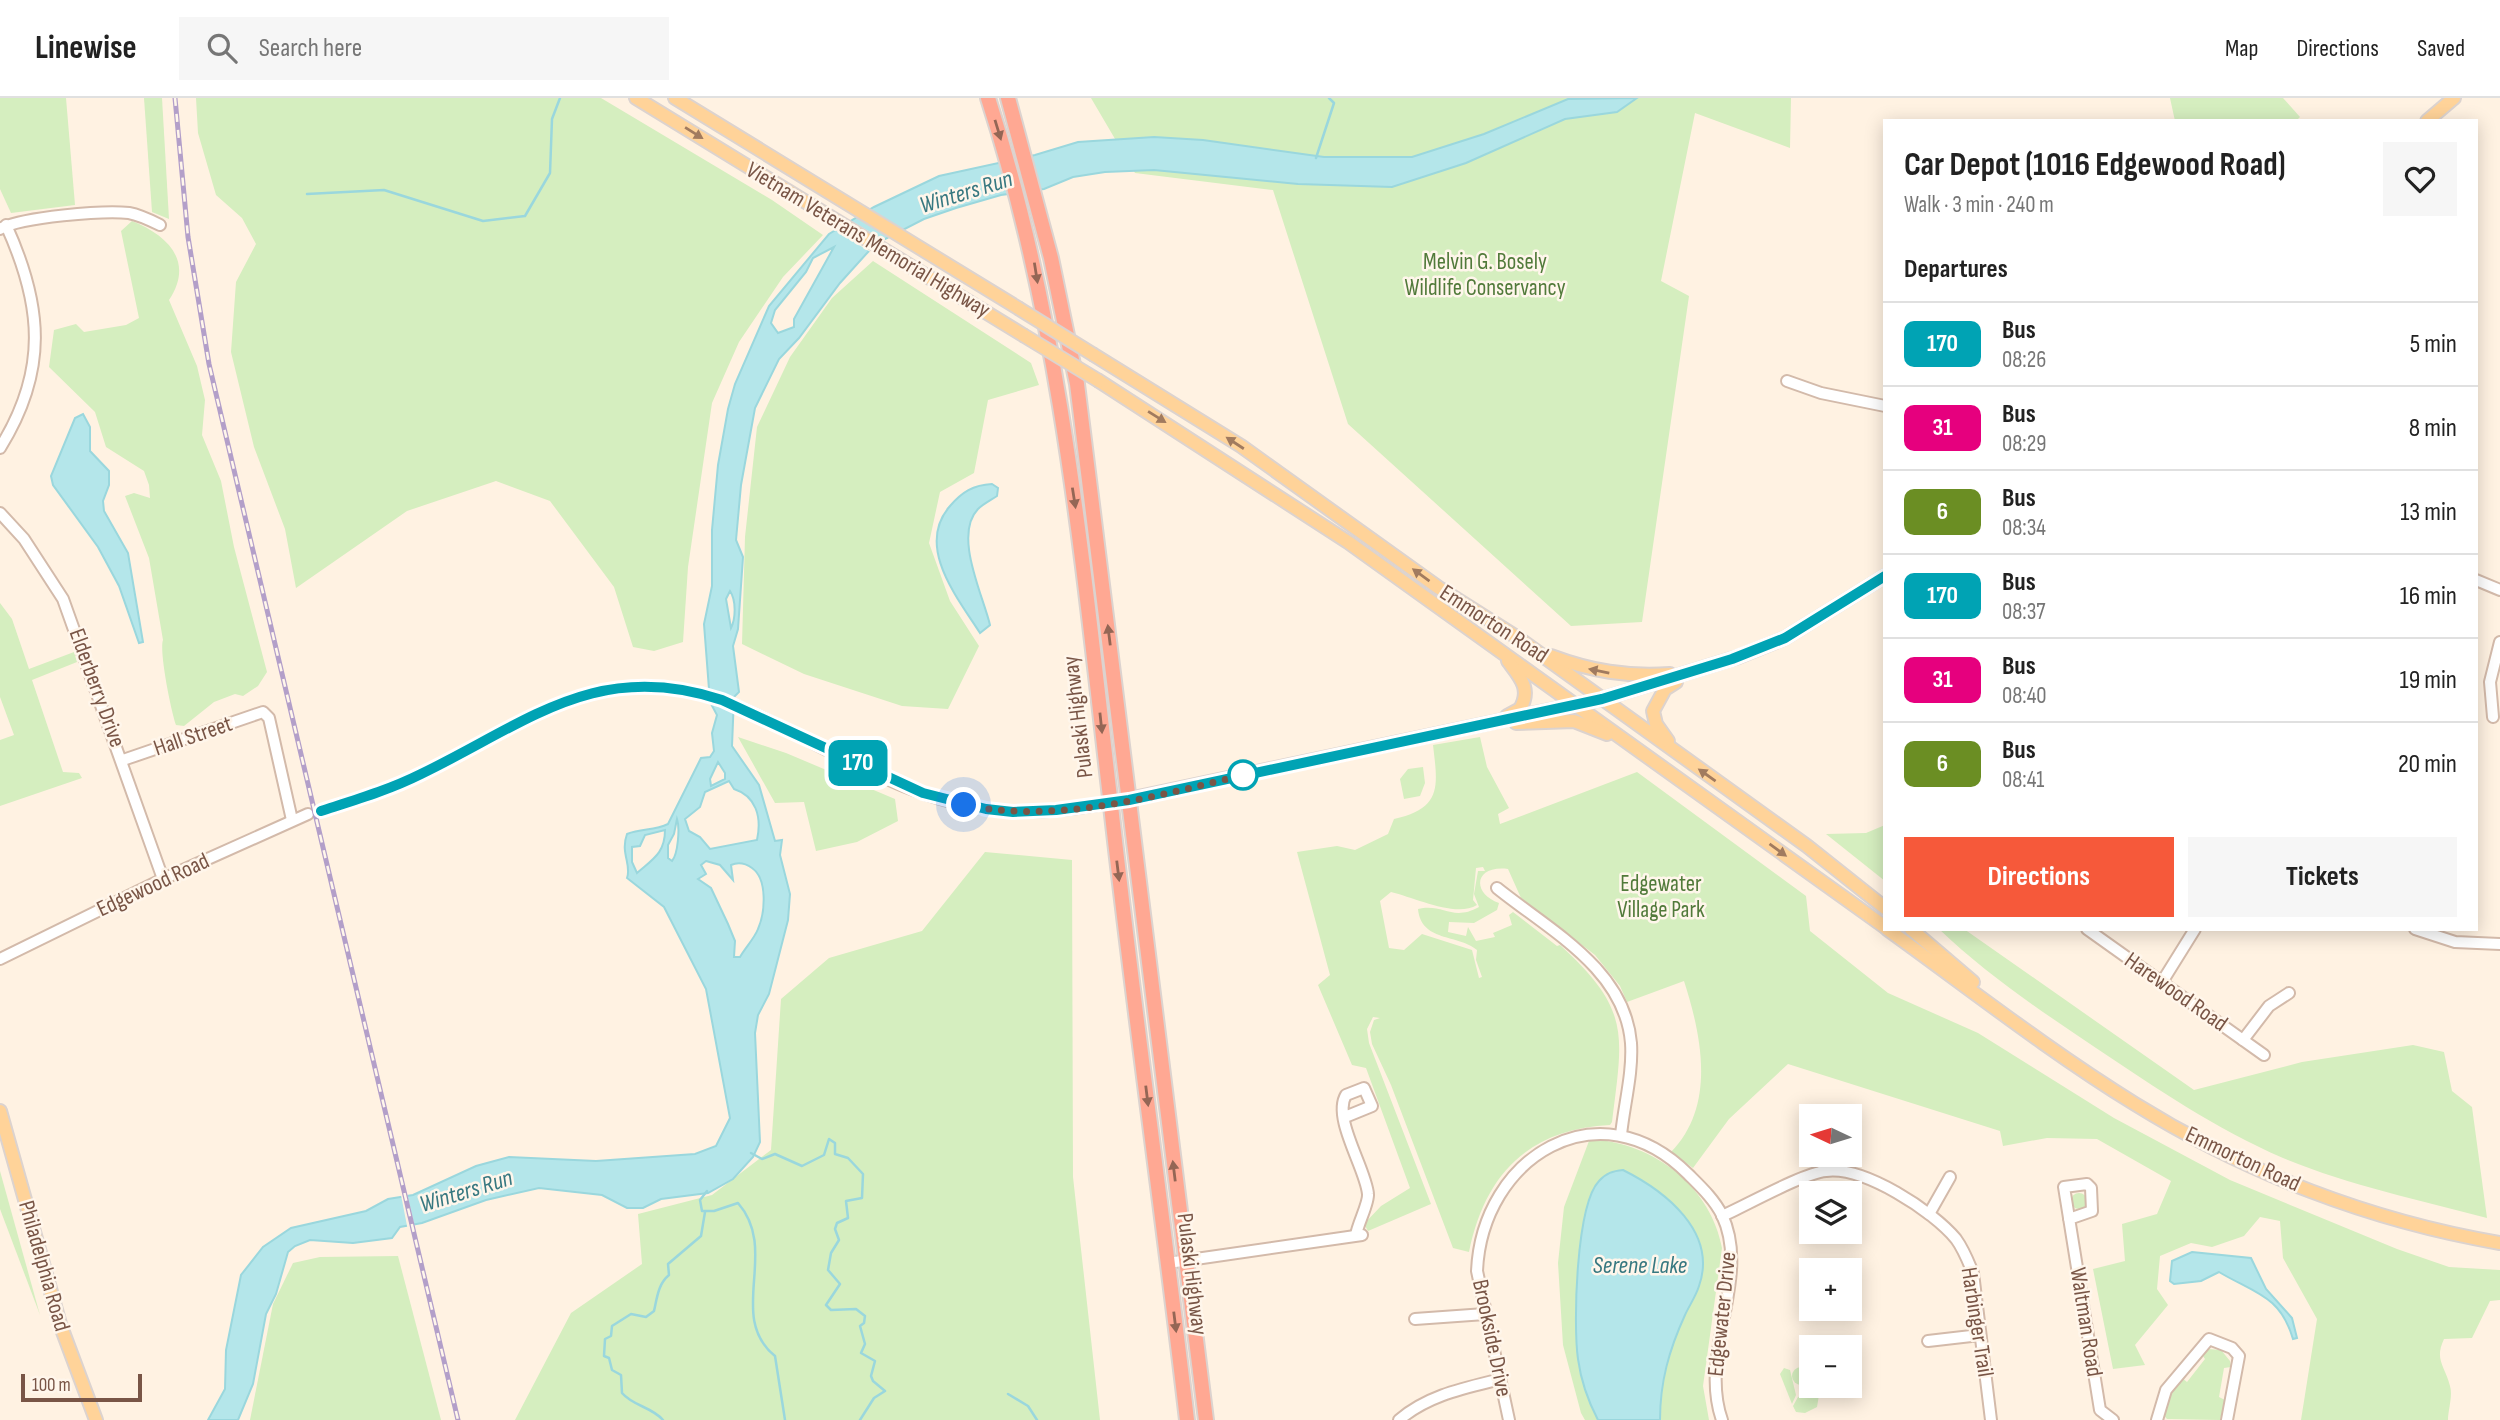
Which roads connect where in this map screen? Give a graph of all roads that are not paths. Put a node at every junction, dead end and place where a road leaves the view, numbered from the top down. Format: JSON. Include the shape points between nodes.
{"nodes":[{"id":1,"x":636,"y":98,"type":"edge"},
{"id":2,"x":675,"y":98,"type":"edge"},
{"id":3,"x":988,"y":98,"type":"edge"},
{"id":4,"x":1008,"y":98,"type":"edge"},
{"id":5,"x":2454,"y":98,"type":"edge"},
{"id":6,"x":2429,"y":119,"type":"edge"},
{"id":7,"x":160,"y":225,"type":"dead end"},
{"id":8,"x":3,"y":227,"type":"edge"},
{"id":9,"x":1094,"y":355,"type":"joint"},
{"id":10,"x":1099,"y":381,"type":"joint"},
{"id":11,"x":1787,"y":381,"type":"dead end"},
{"id":12,"x":1883,"y":406,"type":"edge"},
{"id":13,"x":0,"y":448,"type":"edge"},
{"id":14,"x":0,"y":513,"type":"edge"},
{"id":15,"x":1883,"y":577,"type":"edge"},
{"id":16,"x":2478,"y":581,"type":"edge"},
{"id":17,"x":2500,"y":590,"type":"edge"},
{"id":18,"x":1518,"y":638,"type":"junction"},
{"id":19,"x":2500,"y":642,"type":"edge"},
{"id":20,"x":1499,"y":649,"type":"junction"},
{"id":21,"x":1691,"y":672,"type":"junction"},
{"id":22,"x":1602,"y":699,"type":"junction"},
{"id":23,"x":1576,"y":705,"type":"junction"},
{"id":24,"x":2493,"y":717,"type":"dead end"},
{"id":25,"x":1498,"y":722,"type":"junction"},
{"id":26,"x":1637,"y":749,"type":"junction"},
{"id":27,"x":1677,"y":754,"type":"junction"},
{"id":28,"x":123,"y":760,"type":"junction"},
{"id":29,"x":1129,"y":800,"type":"junction"},
{"id":30,"x":1110,"y":803,"type":"junction"},
{"id":31,"x":321,"y":811,"type":"dead end"},
{"id":32,"x":308,"y":814,"type":"dead end"},
{"id":33,"x":292,"y":820,"type":"junction"},
{"id":34,"x":163,"y":879,"type":"junction"},
{"id":35,"x":1497,"y":888,"type":"dead end"},
{"id":36,"x":1883,"y":906,"type":"edge"},
{"id":37,"x":1883,"y":926,"type":"edge"},
{"id":38,"x":1890,"y":931,"type":"edge"},
{"id":39,"x":1912,"y":931,"type":"edge"},
{"id":40,"x":2090,"y":931,"type":"edge"},
{"id":41,"x":2194,"y":931,"type":"edge"},
{"id":42,"x":2421,"y":931,"type":"edge"},
{"id":43,"x":2500,"y":944,"type":"edge"},
{"id":44,"x":0,"y":959,"type":"edge"},
{"id":45,"x":2162,"y":982,"type":"junction"},
{"id":46,"x":2289,"y":993,"type":"dead end"},
{"id":47,"x":2011,"y":1019,"type":"junction"},
{"id":48,"x":2243,"y":1040,"type":"junction"},
{"id":49,"x":2264,"y":1055,"type":"dead end"},
{"id":50,"x":0,"y":1111,"type":"edge"},
{"id":51,"x":1345,"y":1117,"type":"dead end"},
{"id":52,"x":1621,"y":1135,"type":"junction"},
{"id":53,"x":1824,"y":1167,"type":"edge"},
{"id":54,"x":1824,"y":1171,"type":"junction"},
{"id":55,"x":1950,"y":1177,"type":"dead end"},
{"id":56,"x":1929,"y":1214,"type":"junction"},
{"id":57,"x":1722,"y":1216,"type":"junction"},
{"id":58,"x":2070,"y":1219,"type":"dead end"},
{"id":59,"x":2500,"y":1243,"type":"edge"},
{"id":60,"x":1186,"y":1260,"type":"junction"},
{"id":61,"x":1168,"y":1263,"type":"junction"},
{"id":62,"x":1485,"y":1314,"type":"junction"},
{"id":63,"x":1415,"y":1319,"type":"dead end"},
{"id":64,"x":1980,"y":1335,"type":"junction"},
{"id":65,"x":1928,"y":1341,"type":"dead end"},
{"id":66,"x":1501,"y":1379,"type":"junction"},
{"id":67,"x":96,"y":1420,"type":"edge"},
{"id":68,"x":1188,"y":1420,"type":"edge"},
{"id":69,"x":1206,"y":1420,"type":"edge"},
{"id":70,"x":1399,"y":1420,"type":"edge"},
{"id":71,"x":1509,"y":1420,"type":"edge"},
{"id":72,"x":1722,"y":1420,"type":"edge"},
{"id":73,"x":1991,"y":1420,"type":"edge"},
{"id":74,"x":2113,"y":1420,"type":"edge"},
{"id":75,"x":2157,"y":1420,"type":"edge"},
{"id":76,"x":2227,"y":1420,"type":"edge"}],
"edges":[{"from":1,"to":10,"type":"main road","name":"Vietnam Veterans Memorial Highway","one_way":true,"bridge":true},
{"from":2,"to":9,"type":"main road","name":"Vietnam Veterans Memorial Highway","bridge":true},
{"from":3,"to":30,"type":"highway","name":"Pulaski Highway","one_way":true,"via":[[1034,262],[1055,373],[1079,527]]},
{"from":29,"to":4,"type":"highway","name":"Pulaski Highway","one_way":true,"via":[[1077,384],[1037,202]]},
{"from":5,"to":6,"type":"main road"},
{"from":7,"to":8,"type":"street","via":[[135,214],[115,213]]},
{"from":8,"to":13,"type":"street","via":[[29,285],[35,349],[24,405]]},
{"from":18,"to":9,"type":"main road","name":"Emmorton Road","one_way":true,"via":[[1439,588],[1241,446]]},
{"from":10,"to":20,"type":"main road","name":"Emmorton Road","one_way":true,"via":[[1337,534]]},
{"from":11,"to":12,"type":"street"},
{"from":14,"to":28,"type":"street","name":"Elderberry Drive","via":[[63,599]]},
{"from":15,"to":21,"type":"main road","via":[[1785,638]]},
{"from":16,"to":17,"type":"street"},
{"from":21,"to":18,"type":"main road","one_way":true,"via":[[1626,675],[1596,671],[1549,655]]},
{"from":18,"to":22,"type":"main road","name":"Emmorton Road"},
{"from":19,"to":24,"type":"street","via":[[2490,682]]},
{"from":20,"to":23,"type":"main road","name":"Emmorton Road"},
{"from":20,"to":25,"type":"main road","via":[[1526,690],[1520,709]]},
{"from":21,"to":22,"type":"main road"},
{"from":21,"to":27,"type":"main road","via":[[1665,689],[1653,711],[1660,732]]},
{"from":22,"to":23,"type":"main road"},
{"from":22,"to":27,"type":"main road","name":"Emmorton Road"},
{"from":23,"to":25,"type":"main road"},
{"from":23,"to":26,"type":"main road","name":"Emmorton Road"},
{"from":25,"to":26,"type":"main road","via":[[1579,722]]},
{"from":25,"to":29,"type":"main road"},
{"from":26,"to":37,"type":"main road","name":"Emmorton Road","one_way":true},
{"from":36,"to":27,"type":"main road","name":"Emmorton Road","one_way":true},
{"from":28,"to":33,"type":"street","name":"Hall Street","via":[[263,712],[269,718]]},
{"from":28,"to":34,"type":"street","name":"Elderberry Drive"},
{"from":29,"to":30,"type":"main road"},
{"from":60,"to":29,"type":"highway","name":"Pulaski Highway","one_way":true},
{"from":30,"to":31,"type":"street","via":[[1013,812],[946,800],[903,785],[710,696],[669,688],[619,688],[571,698],[398,785]]},
{"from":30,"to":61,"type":"highway","name":"Pulaski Highway","one_way":true},
{"from":32,"to":33,"type":"street","name":"Edgewood Road"},
{"from":33,"to":34,"type":"street","name":"Edgewood Road"},
{"from":34,"to":44,"type":"street","name":"Edgewood Road"},
{"from":35,"to":52,"type":"street","via":[[1590,961],[1613,988],[1631,1044]]},
{"from":38,"to":47,"type":"main road","name":"Emmorton Road"},
{"from":39,"to":47,"type":"main road","name":"Emmorton Road"},
{"from":40,"to":45,"type":"street","name":"Harewood Road"},
{"from":41,"to":45,"type":"street"},
{"from":42,"to":43,"type":"street","via":[[2455,942]]},
{"from":45,"to":48,"type":"street","name":"Harewood Road"},
{"from":46,"to":48,"type":"street","via":[[2269,1006]]},
{"from":47,"to":59,"type":"main road","name":"Emmorton Road","via":[[2136,1105],[2252,1166],[2379,1214]]},
{"from":48,"to":49,"type":"street","name":"Harewood Road"},
{"from":50,"to":67,"type":"main road","name":"Philadelphia Road","via":[[60,1324]]},
{"from":51,"to":60,"type":"street","via":[[1369,1196],[1359,1235]]},
{"from":52,"to":57,"type":"street","name":"Edgewater Drive","via":[[1643,1142],[1682,1168]]},
{"from":52,"to":62,"type":"street","name":"Brookside Drive","via":[[1577,1136],[1530,1159],[1510,1178],[1486,1219],[1478,1250]]},
{"from":53,"to":54,"type":"street"},
{"from":54,"to":56,"type":"street","name":"Harbinger Trail","via":[[1864,1176]]},
{"from":54,"to":57,"type":"street"},
{"from":55,"to":56,"type":"street"},
{"from":56,"to":64,"type":"street","name":"Harbinger Trail","via":[[1966,1255],[1979,1305]]},
{"from":57,"to":72,"type":"street","name":"Edgewater Drive","via":[[1731,1257],[1715,1363]]},
{"from":58,"to":74,"type":"street","name":"Waltman Road","via":[[2101,1410]]},
{"from":60,"to":61,"type":"street"},
{"from":60,"to":69,"type":"highway","name":"Pulaski Highway"},
{"from":61,"to":68,"type":"highway","name":"Pulaski Highway","one_way":true},
{"from":62,"to":63,"type":"street"},
{"from":62,"to":66,"type":"street","name":"Brookside Drive"},
{"from":64,"to":65,"type":"street"},
{"from":64,"to":73,"type":"street","name":"Harbinger Trail"},
{"from":66,"to":70,"type":"street","via":[[1444,1394]]},
{"from":66,"to":71,"type":"street","name":"Brookside Drive"},
{"from":75,"to":76,"type":"street","via":[[2166,1390],[2209,1339],[2232,1348],[2239,1356]]}]}
